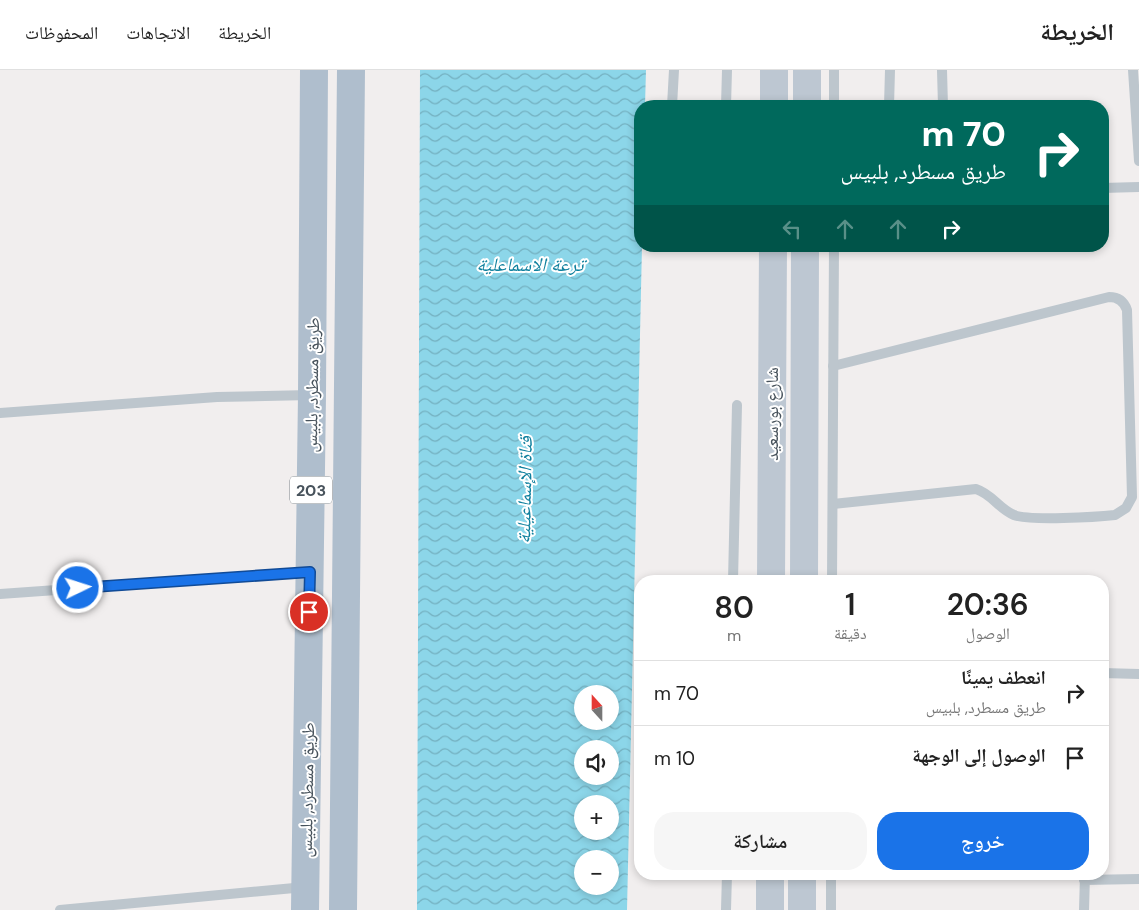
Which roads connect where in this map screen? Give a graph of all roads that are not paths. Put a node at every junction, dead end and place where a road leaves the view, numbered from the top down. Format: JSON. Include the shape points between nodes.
{"nodes":[{"id":1,"x":314,"y":70,"type":"edge"},
{"id":2,"x":351,"y":70,"type":"edge"},
{"id":3,"x":674,"y":70,"type":"edge"},
{"id":4,"x":727,"y":70,"type":"edge"},
{"id":5,"x":774,"y":70,"type":"edge"},
{"id":6,"x":807,"y":70,"type":"edge"},
{"id":7,"x":834,"y":70,"type":"edge"},
{"id":8,"x":890,"y":70,"type":"edge"},
{"id":9,"x":942,"y":70,"type":"edge"},
{"id":10,"x":1133,"y":70,"type":"edge"},
{"id":11,"x":672,"y":100,"type":"edge"},
{"id":12,"x":726,"y":100,"type":"edge"},
{"id":13,"x":774,"y":100,"type":"edge"},
{"id":14,"x":807,"y":100,"type":"edge"},
{"id":15,"x":834,"y":100,"type":"edge"},
{"id":16,"x":889,"y":100,"type":"edge"},
{"id":17,"x":943,"y":100,"type":"edge"},
{"id":18,"x":1139,"y":160,"type":"edge"},
{"id":19,"x":1139,"y":187,"type":"edge"},
{"id":20,"x":1109,"y":188,"type":"edge"},
{"id":21,"x":772,"y":252,"type":"edge"},
{"id":22,"x":805,"y":252,"type":"edge"},
{"id":23,"x":834,"y":252,"type":"edge"},
{"id":24,"x":834,"y":366,"type":"junction"},
{"id":25,"x":312,"y":396,"type":"junction"},
{"id":26,"x":736,"y":405,"type":"dead end"},
{"id":27,"x":0,"y":414,"type":"edge"},
{"id":28,"x":833,"y":504,"type":"junction"},
{"id":29,"x":310,"y":572,"type":"junction"},
{"id":30,"x":733,"y":575,"type":"edge"},
{"id":31,"x":771,"y":575,"type":"edge"},
{"id":32,"x":804,"y":575,"type":"edge"},
{"id":33,"x":832,"y":575,"type":"edge"},
{"id":34,"x":0,"y":594,"type":"edge"},
{"id":35,"x":1109,"y":673,"type":"edge"},
{"id":36,"x":1139,"y":674,"type":"edge"},
{"id":37,"x":1109,"y":878,"type":"edge"},
{"id":38,"x":1139,"y":879,"type":"edge"},
{"id":39,"x":727,"y":880,"type":"edge"},
{"id":40,"x":770,"y":880,"type":"edge"},
{"id":41,"x":802,"y":880,"type":"edge"},
{"id":42,"x":831,"y":880,"type":"edge"},
{"id":43,"x":1084,"y":880,"type":"edge"},
{"id":44,"x":305,"y":898,"type":"edge"},
{"id":45,"x":159,"y":905,"type":"edge"},
{"id":46,"x":60,"y":910,"type":"edge"},
{"id":47,"x":343,"y":910,"type":"edge"},
{"id":48,"x":726,"y":910,"type":"edge"},
{"id":49,"x":770,"y":910,"type":"edge"},
{"id":50,"x":802,"y":910,"type":"edge"},
{"id":51,"x":830,"y":910,"type":"edge"},
{"id":52,"x":1084,"y":910,"type":"edge"}],
"edges":[{"from":1,"to":25,"type":"main road","name":"طريق مسطرد, بلبيس","number":"203"},
{"from":2,"to":47,"type":"main road","name":"طريق مسطرد, بلبيس","number":"203"},
{"from":3,"to":11,"type":"lane"},
{"from":4,"to":12,"type":"lane"},
{"from":5,"to":13,"type":"main road"},
{"from":6,"to":14,"type":"main road"},
{"from":7,"to":15,"type":"lane"},
{"from":8,"to":16,"type":"lane"},
{"from":9,"to":17,"type":"lane"},
{"from":10,"to":18,"type":"lane"},
{"from":19,"to":20,"type":"lane"},
{"from":21,"to":31,"type":"main road","name":"شارع بورسعيد"},
{"from":22,"to":32,"type":"main road","name":"شارع بورسعيد"},
{"from":23,"to":24,"type":"lane"},
{"from":24,"to":28,"type":"lane"},
{"from":24,"to":28,"type":"lane","via":[[1115,297],[1125,304],[1127,310],[1132,497],[1126,508],[1115,515],[1027,518],[1012,514],[976,489]]},
{"from":25,"to":27,"type":"lane","via":[[217,397]]},
{"from":25,"to":29,"type":"main road","name":"طريق مسطرد, بلبيس","number":"203"},
{"from":26,"to":30,"type":"lane"},
{"from":28,"to":33,"type":"lane"},
{"from":29,"to":34,"type":"lane"},
{"from":29,"to":44,"type":"main road","name":"طريق مسطرد, بلبيس","number":"203"},
{"from":35,"to":36,"type":"lane"},
{"from":37,"to":38,"type":"lane"},
{"from":39,"to":48,"type":"lane"},
{"from":40,"to":49,"type":"main road"},
{"from":41,"to":50,"type":"main road"},
{"from":42,"to":51,"type":"lane"},
{"from":43,"to":52,"type":"lane"},
{"from":44,"to":45,"type":"lane"},
{"from":45,"to":46,"type":"lane"}]}
